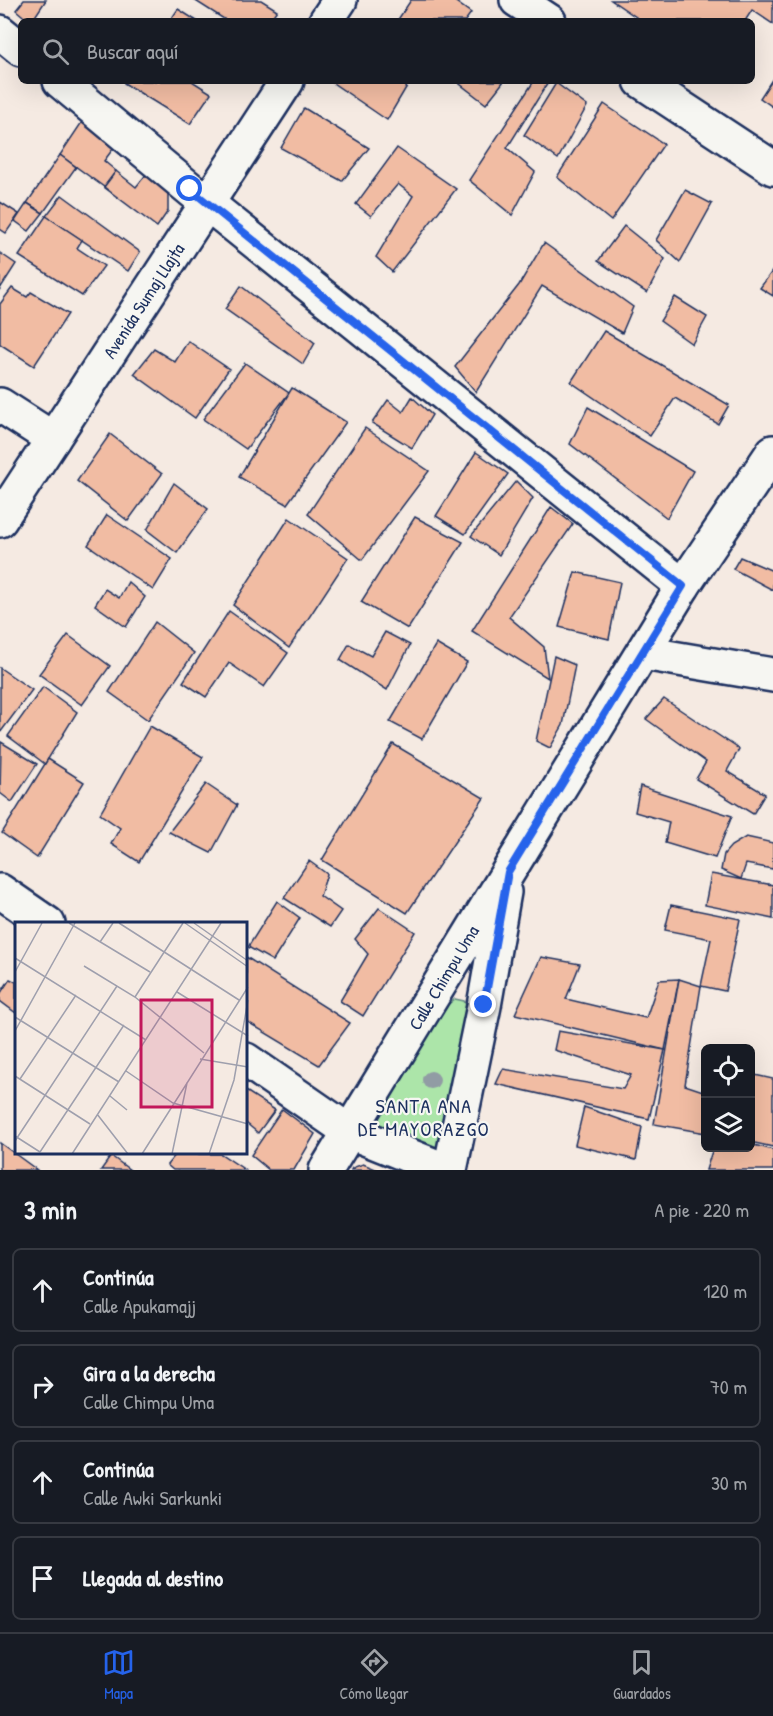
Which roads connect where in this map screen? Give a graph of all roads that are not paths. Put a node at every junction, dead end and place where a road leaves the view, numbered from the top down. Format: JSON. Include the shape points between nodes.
{"nodes":[{"id":1,"x":340,"y":0,"type":"edge"},
{"id":2,"x":517,"y":0,"type":"edge"},
{"id":3,"x":328,"y":18,"type":"edge"},
{"id":4,"x":544,"y":18,"type":"edge"},
{"id":5,"x":0,"y":32,"type":"edge"},
{"id":6,"x":18,"y":47,"type":"edge"},
{"id":7,"x":64,"y":84,"type":"edge"},
{"id":8,"x":285,"y":84,"type":"edge"},
{"id":9,"x":646,"y":84,"type":"edge"},
{"id":10,"x":773,"y":168,"type":"edge"},
{"id":11,"x":208,"y":204,"type":"junction"},
{"id":12,"x":0,"y":405,"type":"edge"},
{"id":13,"x":53,"y":439,"type":"junction"},
{"id":14,"x":773,"y":452,"type":"edge"},
{"id":15,"x":0,"y":520,"type":"edge"},
{"id":16,"x":683,"y":586,"type":"junction"},
{"id":17,"x":643,"y":653,"type":"junction"},
{"id":18,"x":773,"y":675,"type":"edge"},
{"id":19,"x":508,"y":872,"type":"junction"},
{"id":20,"x":0,"y":891,"type":"edge"},
{"id":21,"x":45,"y":922,"type":"edge"},
{"id":22,"x":436,"y":991,"type":"junction"},
{"id":23,"x":484,"y":1005,"type":"junction"},
{"id":24,"x":248,"y":1061,"type":"edge"},
{"id":25,"x":350,"y":1132,"type":"junction"},
{"id":26,"x":326,"y":1170,"type":"edge"},
{"id":27,"x":445,"y":1170,"type":"edge"},
{"id":28,"x":450,"y":1170,"type":"edge"}],
"edges":[{"from":1,"to":3,"type":"street"},
{"from":2,"to":4,"type":"street"},
{"from":5,"to":6,"type":"street"},
{"from":7,"to":11,"type":"street"},
{"from":8,"to":11,"type":"street","name":"Avenida Sumaj Llajta"},
{"from":9,"to":10,"type":"street"},
{"from":11,"to":13,"type":"street","name":"Avenida Sumaj Llajta"},
{"from":11,"to":16,"type":"street"},
{"from":12,"to":13,"type":"street"},
{"from":13,"to":15,"type":"street","name":"Avenida Sumaj Llajta"},
{"from":14,"to":16,"type":"street","name":"Calle Chimpu Uma"},
{"from":16,"to":17,"type":"street","name":"Calle Chimpu Uma"},
{"from":17,"to":18,"type":"street"},
{"from":17,"to":19,"type":"street","name":"Calle Chimpu Uma"},
{"from":19,"to":22,"type":"street","name":"Calle Chimpu Uma"},
{"from":19,"to":23,"type":"street"},
{"from":20,"to":21,"type":"street"},
{"from":22,"to":23,"type":"street","via":[[450,985],[464,986],[477,993]]},
{"from":22,"to":25,"type":"street","name":"Calle Chimpu Uma"},
{"from":23,"to":28,"type":"street"},
{"from":24,"to":25,"type":"street"},
{"from":25,"to":26,"type":"street","name":"Calle Chimpu Uma"},
{"from":25,"to":27,"type":"street"}]}
